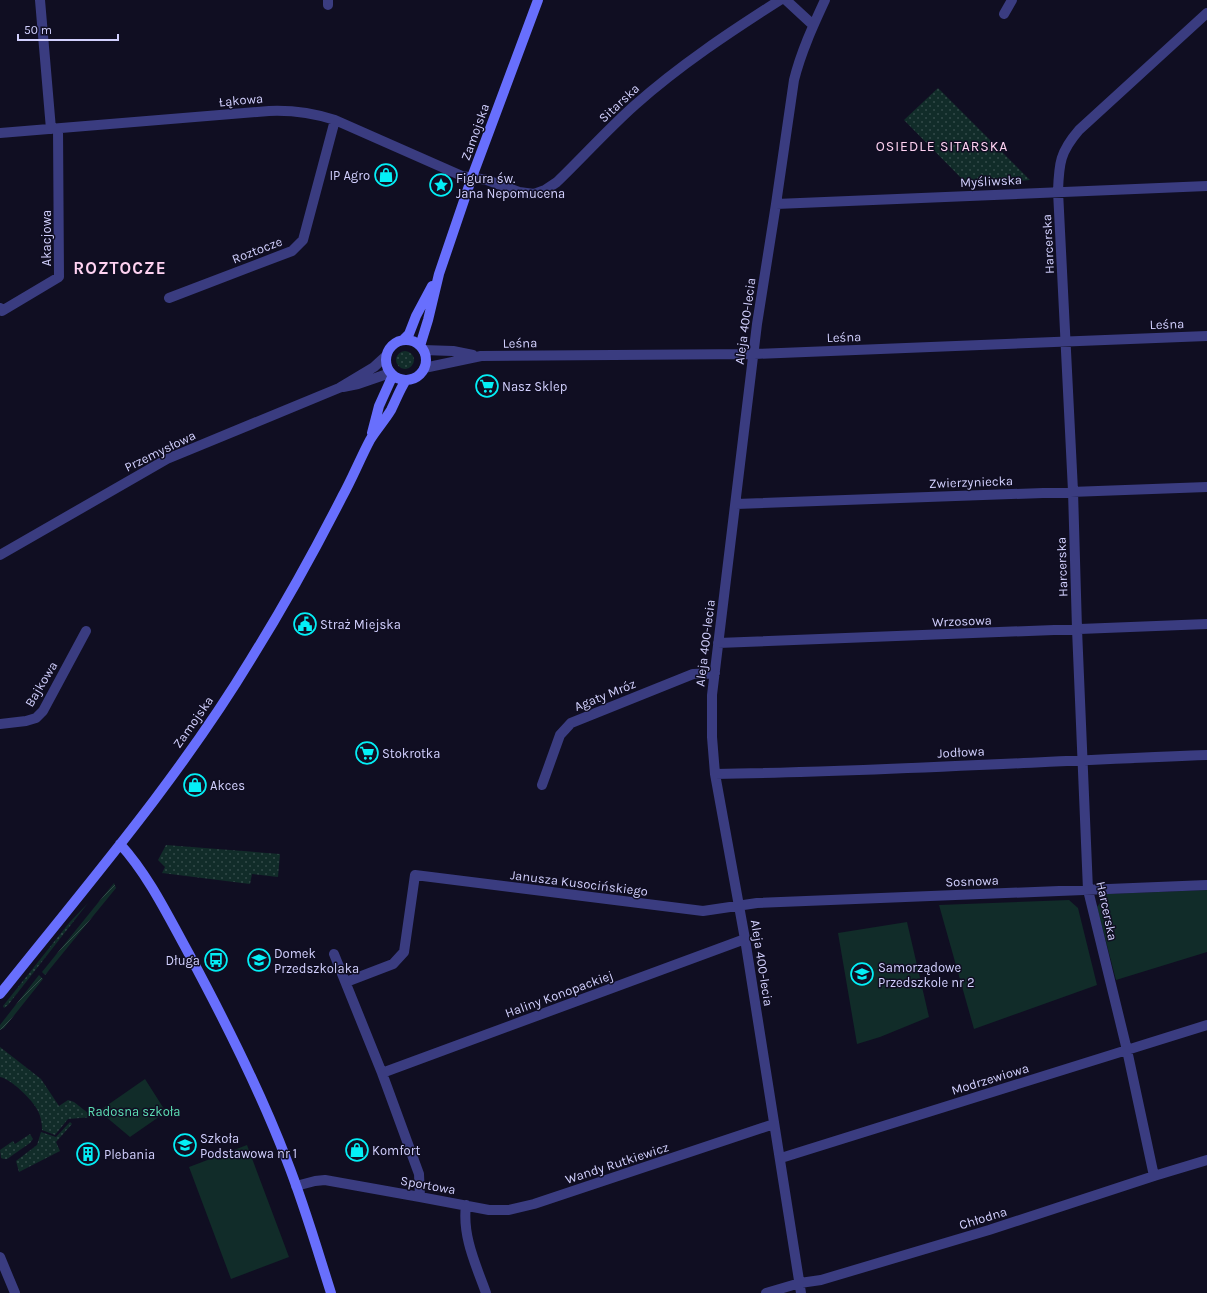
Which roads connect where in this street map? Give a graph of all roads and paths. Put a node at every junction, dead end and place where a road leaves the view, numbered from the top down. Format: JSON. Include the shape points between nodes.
{"nodes":[{"id":1,"x":40,"y":0,"type":"edge"},
{"id":2,"x":538,"y":0,"type":"edge"},
{"id":3,"x":780,"y":0,"type":"edge"},
{"id":4,"x":786,"y":0,"type":"edge"},
{"id":5,"x":825,"y":0,"type":"edge"},
{"id":6,"x":1012,"y":0,"type":"edge"},
{"id":7,"x":1207,"y":13,"type":"edge"},
{"id":8,"x":1004,"y":14,"type":"dead end"},
{"id":9,"x":813,"y":25,"type":"junction"},
{"id":10,"x":335,"y":120,"type":"junction"},
{"id":11,"x":55,"y":129,"type":"junction"},
{"id":12,"x":0,"y":133,"type":"edge"},
{"id":13,"x":472,"y":177,"type":"junction"},
{"id":14,"x":1207,"y":186,"type":"edge"},
{"id":15,"x":1058,"y":192,"type":"junction"},
{"id":16,"x":776,"y":204,"type":"junction"},
{"id":17,"x":439,"y":274,"type":"junction"},
{"id":18,"x":169,"y":298,"type":"dead end"},
{"id":19,"x":0,"y":308,"type":"edge"},
{"id":20,"x":1207,"y":336,"type":"edge"},
{"id":21,"x":403,"y":340,"type":"junction"},
{"id":22,"x":1066,"y":341,"type":"junction"},
{"id":23,"x":421,"y":348,"type":"junction"},
{"id":24,"x":754,"y":354,"type":"junction"},
{"id":25,"x":386,"y":356,"type":"junction"},
{"id":26,"x":481,"y":356,"type":"junction"},
{"id":27,"x":424,"y":368,"type":"junction"},
{"id":28,"x":392,"y":374,"type":"junction"},
{"id":29,"x":406,"y":380,"type":"junction"},
{"id":30,"x":339,"y":388,"type":"junction"},
{"id":31,"x":370,"y":441,"type":"junction"},
{"id":32,"x":1207,"y":487,"type":"edge"},
{"id":33,"x":1072,"y":491,"type":"junction"},
{"id":34,"x":736,"y":504,"type":"junction"},
{"id":35,"x":0,"y":555,"type":"edge"},
{"id":36,"x":1207,"y":624,"type":"edge"},
{"id":37,"x":1076,"y":629,"type":"junction"},
{"id":38,"x":86,"y":631,"type":"dead end"},
{"id":39,"x":718,"y":643,"type":"junction"},
{"id":40,"x":714,"y":673,"type":"junction"},
{"id":41,"x":0,"y":724,"type":"edge"},
{"id":42,"x":1207,"y":755,"type":"edge"},
{"id":43,"x":1082,"y":759,"type":"junction"},
{"id":44,"x":715,"y":774,"type":"junction"},
{"id":45,"x":542,"y":786,"type":"dead end"},
{"id":46,"x":120,"y":844,"type":"junction"},
{"id":47,"x":1207,"y":885,"type":"edge"},
{"id":48,"x":1088,"y":890,"type":"junction"},
{"id":49,"x":739,"y":906,"type":"junction"},
{"id":50,"x":745,"y":939,"type":"junction"},
{"id":51,"x":334,"y":954,"type":"dead end"},
{"id":52,"x":346,"y":982,"type":"junction"},
{"id":53,"x":0,"y":994,"type":"edge"},
{"id":54,"x":1207,"y":1025,"type":"edge"},
{"id":55,"x":1127,"y":1050,"type":"junction"},
{"id":56,"x":382,"y":1073,"type":"junction"},
{"id":57,"x":774,"y":1124,"type":"junction"},
{"id":58,"x":781,"y":1158,"type":"junction"},
{"id":59,"x":1207,"y":1160,"type":"edge"},
{"id":60,"x":1154,"y":1176,"type":"junction"},
{"id":61,"x":296,"y":1186,"type":"junction"},
{"id":62,"x":420,"y":1197,"type":"junction"},
{"id":63,"x":466,"y":1205,"type":"junction"},
{"id":64,"x":0,"y":1257,"type":"edge"},
{"id":65,"x":801,"y":1288,"type":"edge"},
{"id":66,"x":15,"y":1293,"type":"edge"},
{"id":67,"x":331,"y":1293,"type":"edge"},
{"id":68,"x":486,"y":1293,"type":"edge"},
{"id":69,"x":766,"y":1293,"type":"edge"}],
"edges":[{"from":1,"to":11,"type":"street"},
{"from":2,"to":13,"type":"street","name":"Zamojska"},
{"from":3,"to":13,"type":"street","name":"Sitarska","via":[[684,64],[634,105],[557,182],[545,190],[534,194],[524,193]]},
{"from":4,"to":9,"type":"street"},
{"from":5,"to":9,"type":"street","name":"Aleja 400-lecia"},
{"from":6,"to":8,"type":"street"},
{"from":7,"to":15,"type":"street","name":"Harcerska","via":[[1072,138],[1061,159]]},
{"from":9,"to":16,"type":"street","name":"Aleja 400-lecia","via":[[794,80]]},
{"from":10,"to":11,"type":"street","name":"Łąkowa","via":[[296,111],[269,111]]},
{"from":10,"to":13,"type":"street","name":"Łąkowa","via":[[462,176]]},
{"from":10,"to":18,"type":"street","name":"Roztocze","via":[[303,240],[292,251]]},
{"from":11,"to":12,"type":"street","name":"Łąkowa"},
{"from":11,"to":19,"type":"street","name":"Akacjowa","via":[[59,277],[2,311]]},
{"from":13,"to":17,"type":"street","name":"Zamojska"},
{"from":14,"to":15,"type":"street","name":"Myśliwska"},
{"from":15,"to":16,"type":"street","name":"Myśliwska"},
{"from":15,"to":22,"type":"street","name":"Harcerska"},
{"from":16,"to":24,"type":"street","name":"Aleja 400-lecia"},
{"from":17,"to":21,"type":"street","name":"Zamojska","via":[[409,334]]},
{"from":17,"to":23,"type":"street","name":"Zamojska"},
{"from":20,"to":22,"type":"street","name":"Leśna"},
{"from":21,"to":23,"type":"street","via":[[410,340]]},
{"from":21,"to":25,"type":"street","via":[[393,345]]},
{"from":22,"to":24,"type":"street","name":"Leśna"},
{"from":22,"to":33,"type":"street","name":"Harcerska"},
{"from":23,"to":26,"type":"street","name":"Leśna"},
{"from":23,"to":27,"type":"street","via":[[426,357]]},
{"from":24,"to":26,"type":"street","name":"Leśna"},
{"from":24,"to":34,"type":"street","name":"Aleja 400-lecia"},
{"from":25,"to":28,"type":"street","via":[[386,364]]},
{"from":25,"to":30,"type":"street","name":"Przemysłowa","via":[[374,367]]},
{"from":26,"to":27,"type":"street","name":"Leśna"},
{"from":27,"to":29,"type":"street","via":[[415,378]]},
{"from":28,"to":29,"type":"street"},
{"from":28,"to":30,"type":"street","name":"Przemysłowa"},
{"from":28,"to":31,"type":"street","name":"Zamojska","via":[[379,406]]},
{"from":29,"to":31,"type":"street","name":"Zamojska"},
{"from":30,"to":35,"type":"street","name":"Przemysłowa","via":[[167,459]]},
{"from":31,"to":46,"type":"street","name":"Zamojska","via":[[318,545],[251,660],[200,736]]},
{"from":32,"to":33,"type":"street","name":"Zwierzyniecka"},
{"from":33,"to":34,"type":"street","name":"Zwierzyniecka"},
{"from":33,"to":37,"type":"street","name":"Harcerska"},
{"from":34,"to":39,"type":"street","name":"Aleja 400-lecia"},
{"from":36,"to":37,"type":"street","name":"Wrzosowa"},
{"from":37,"to":39,"type":"street","name":"Wrzosowa"},
{"from":37,"to":43,"type":"street","name":"Harcerska"},
{"from":38,"to":41,"type":"street","name":"Bajkowa","via":[[43,711],[36,718]]},
{"from":39,"to":40,"type":"street","name":"Aleja 400-lecia"},
{"from":40,"to":44,"type":"street","name":"Aleja 400-lecia","via":[[711,712]]},
{"from":40,"to":45,"type":"street","name":"Agaty Mróz","via":[[693,674],[571,723],[560,735]]},
{"from":42,"to":43,"type":"street","name":"Jodłowa"},
{"from":43,"to":44,"type":"street","name":"Jodłowa"},
{"from":43,"to":48,"type":"street","name":"Harcerska"},
{"from":44,"to":49,"type":"street","name":"Aleja 400-lecia"},
{"from":46,"to":53,"type":"street","name":"Zamojska"},
{"from":46,"to":61,"type":"street","via":[[149,882],[216,1005],[263,1103]]},
{"from":47,"to":48,"type":"street","name":"Sosnowa"},
{"from":48,"to":49,"type":"street","name":"Sosnowa","via":[[757,903]]},
{"from":48,"to":55,"type":"street","name":"Harcerska"},
{"from":49,"to":50,"type":"street","name":"Aleja 400-lecia"},
{"from":49,"to":52,"type":"street","name":"Janusza Kusocińskiego","via":[[703,911],[415,875],[404,952],[393,964]]},
{"from":50,"to":56,"type":"street","name":"Haliny Konopackiej"},
{"from":50,"to":57,"type":"street","name":"Aleja 400-lecia"},
{"from":51,"to":52,"type":"street"},
{"from":52,"to":56,"type":"street"},
{"from":54,"to":55,"type":"street","name":"Modrzewiowa"},
{"from":55,"to":58,"type":"street","name":"Modrzewiowa"},
{"from":55,"to":60,"type":"street","name":"Harcerska"},
{"from":56,"to":62,"type":"street","via":[[419,1174]]},
{"from":57,"to":58,"type":"street","name":"Aleja 400-lecia"},
{"from":57,"to":63,"type":"street","name":"Wandy Rutkiewicz","via":[[517,1209],[489,1210]]},
{"from":58,"to":65,"type":"street","name":"Aleja 400-lecia"},
{"from":59,"to":60,"type":"street","name":"Chłodna"},
{"from":60,"to":65,"type":"street","name":"Chłodna"},
{"from":61,"to":62,"type":"street","name":"Sportowa","via":[[325,1180]]},
{"from":61,"to":67,"type":"street"},
{"from":62,"to":63,"type":"street","name":"Sportowa"},
{"from":63,"to":68,"type":"street","name":"Sportowa","via":[[466,1231]]},
{"from":64,"to":66,"type":"street"},
{"from":65,"to":69,"type":"street","name":"Chłodna"}]}
